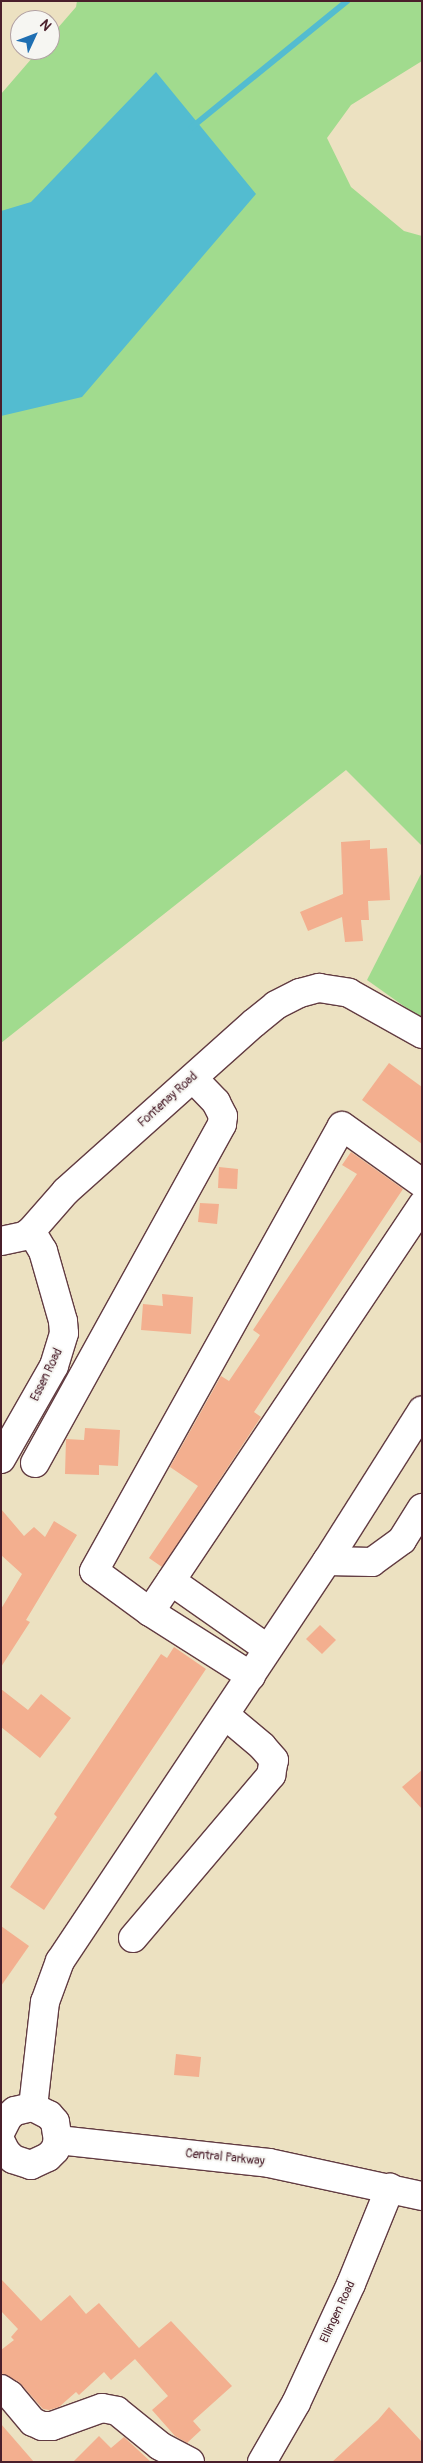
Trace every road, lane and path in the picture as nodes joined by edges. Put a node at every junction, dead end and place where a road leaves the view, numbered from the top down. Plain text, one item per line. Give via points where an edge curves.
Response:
1 (422, 1034) edge
2 (193, 1078) junction
3 (422, 1183) edge
4 (422, 1205) edge
5 (31, 1231) junction
6 (1, 1241) edge
7 (422, 1411) edge
8 (1, 1459) edge
9 (34, 1462) dead end
10 (422, 1508) edge
11 (327, 1561) junction
12 (171, 1581) junction
13 (150, 1612) junction
14 (268, 1649) junction
15 (251, 1676) junction
16 (225, 1715) junction
17 (133, 1938) dead end
18 (33, 2107) junction
19 (1, 2131) edge
20 (58, 2140) junction
21 (1, 2142) edge
22 (390, 2188) junction
23 (422, 2196) edge
24 (1, 2389) edge
25 (163, 2454) edge
26 (190, 2462) edge
27 (262, 2462) edge

1 - 2 street, Fontenay Road via 349,993 319,988 276,1005
2 - 5 street, Fontenay Road via 66,1191
2 - 9 street via 216,1102 223,1116 222,1124
3 - 13 street via 342,1126 94,1571
4 - 12 street
5 - 6 street via 24,1236
5 - 8 street, Essen Road via 45,1256 64,1333 54,1366
7 - 11 street
10 - 11 street via 402,1540 372,1562
11 - 14 street
12 - 13 street
12 - 14 street
13 - 15 street
14 - 15 street
15 - 16 street
16 - 17 street via 274,1760 271,1775
16 - 18 street via 60,1961 45,2002
18 - 19 street via 8,2116
18 - 20 street via 49,2115 58,2131
20 - 21 street via 48,2157 31,2164 12,2159
20 - 22 street, Central Parkway via 269,2163
22 - 23 street
22 - 27 street, Ellingen Road via 351,2284 300,2395
24 - 25 street via 33,2422 42,2426 52,2426 102,2408 111,2409 124,2415
25 - 26 street

